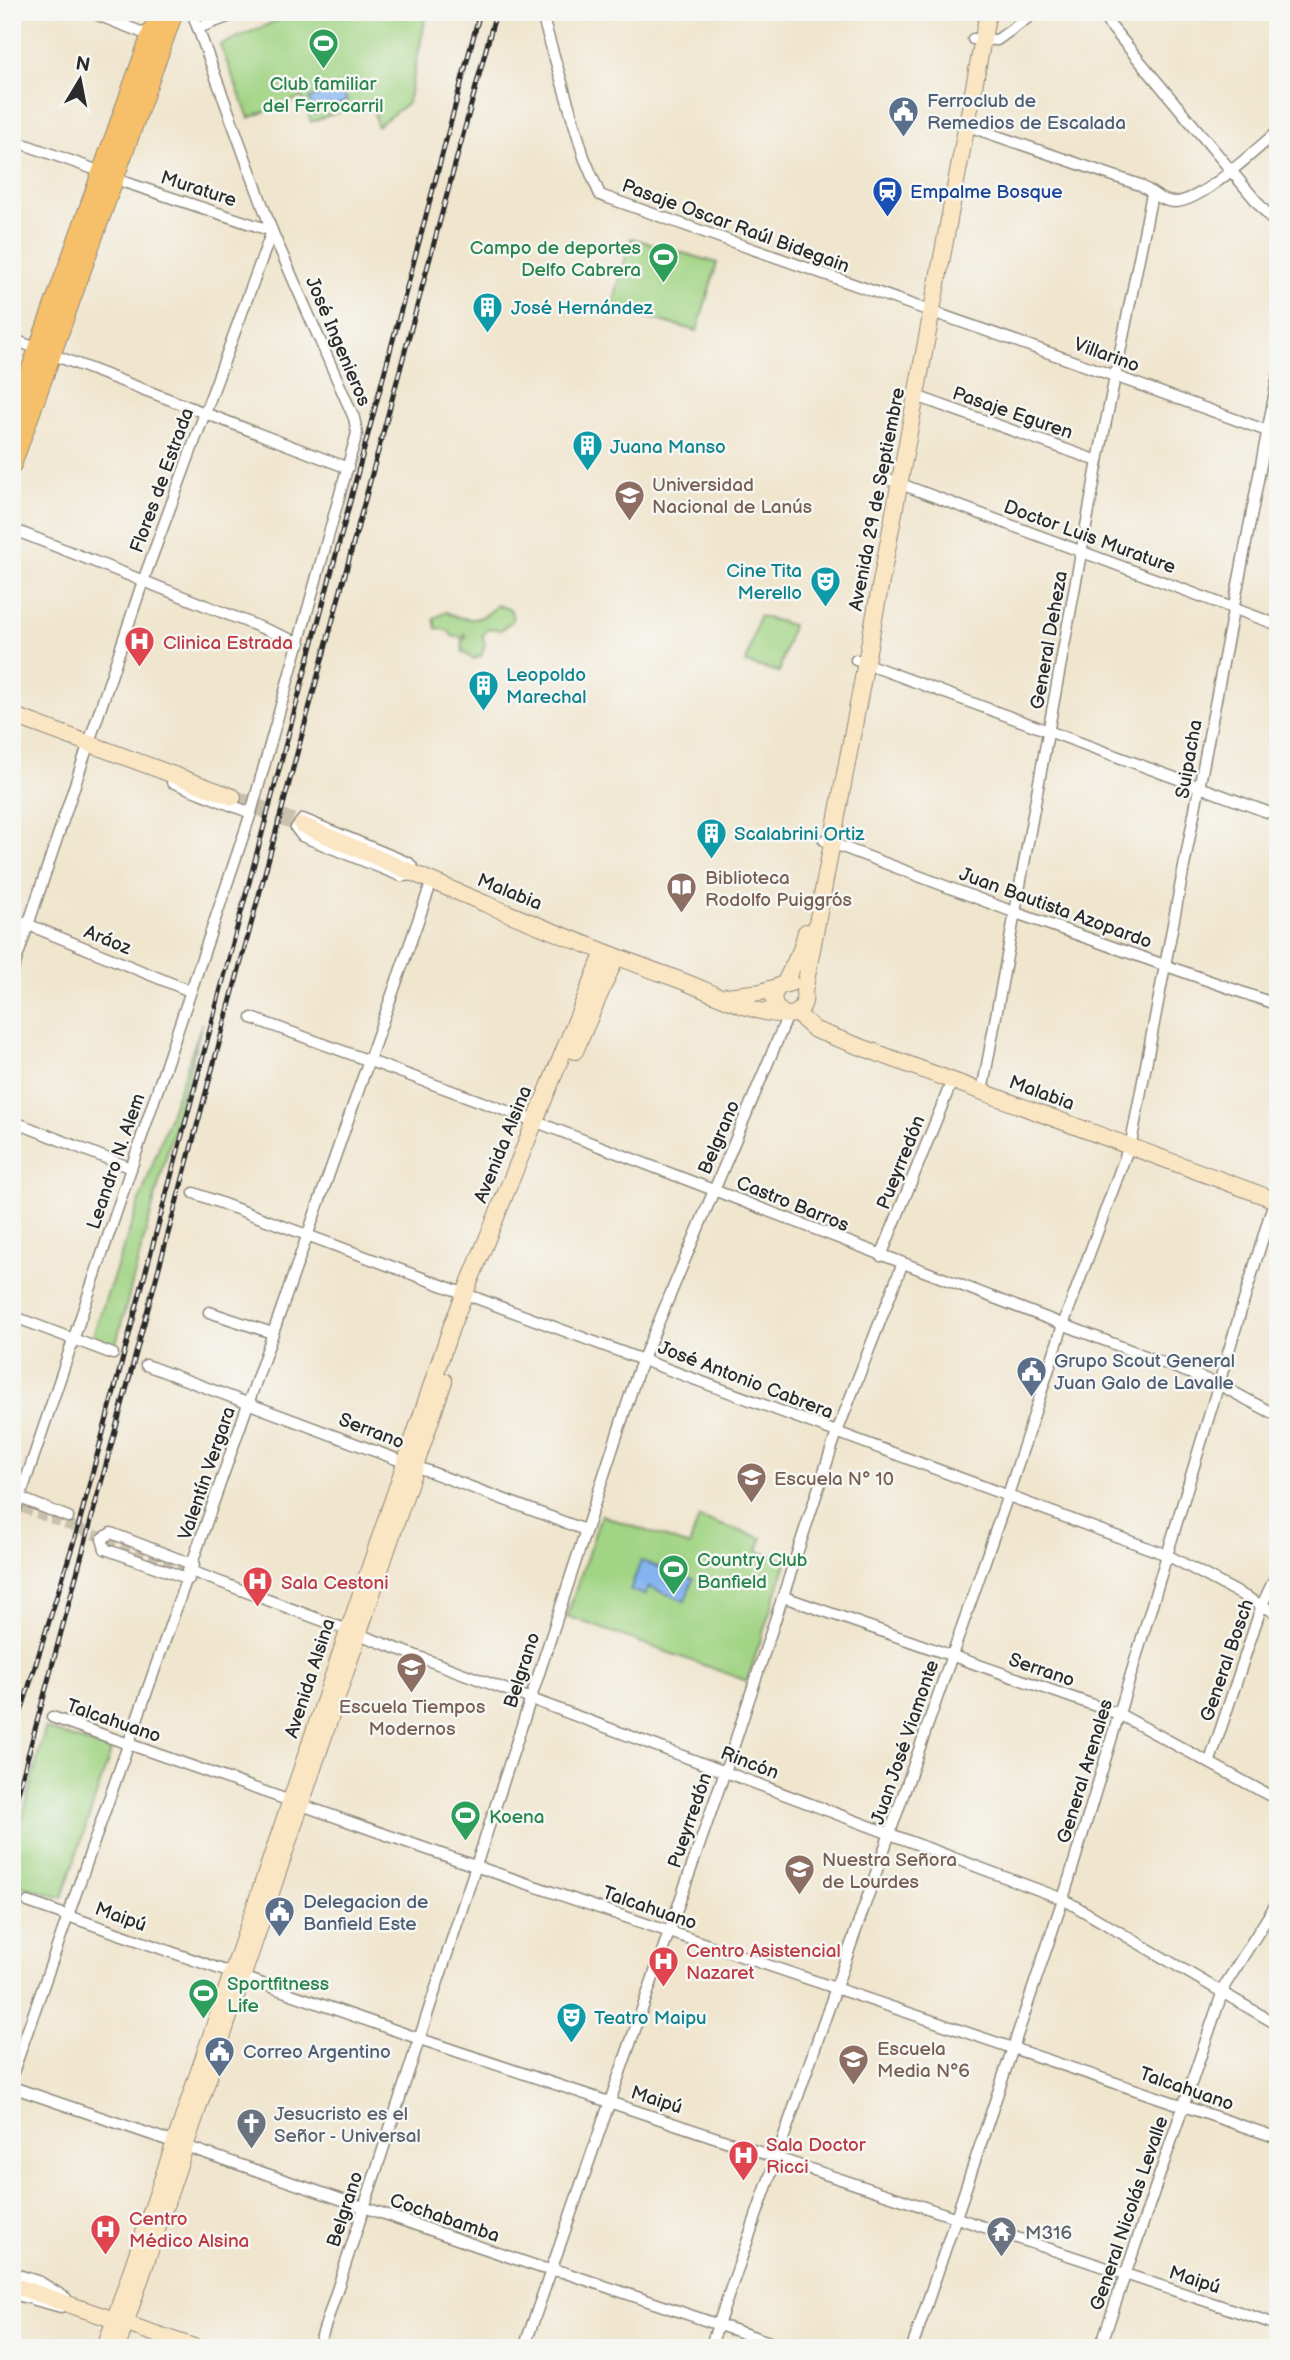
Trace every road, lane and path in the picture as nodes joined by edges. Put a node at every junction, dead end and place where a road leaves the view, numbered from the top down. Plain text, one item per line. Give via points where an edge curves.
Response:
1 (90, 12) edge
2 (159, 12) edge
3 (174, 12) edge
4 (192, 12) edge
5 (241, 12) edge
6 (541, 12) edge
7 (978, 12) edge
8 (988, 12) edge
9 (1036, 12) edge
10 (1099, 12) edge
11 (198, 28) junction
12 (151, 36) junction
13 (978, 40) junction
14 (964, 124) junction
15 (1278, 131) edge
16 (12, 140) edge
17 (1230, 170) junction
18 (109, 176) junction
19 (1152, 194) junction
20 (1278, 227) edge
21 (272, 230) junction
22 (929, 309) junction
23 (12, 339) edge
24 (45, 352) junction
25 (1115, 375) junction
26 (1278, 376) edge
27 (916, 397) junction
28 (203, 413) junction
29 (12, 421) edge
30 (1266, 431) junction
31 (1278, 435) edge
32 (1098, 461) junction
33 (12, 465) edge
34 (348, 468) junction
35 (895, 482) junction
36 (12, 529) edge
37 (1082, 553) junction
38 (143, 581) junction
39 (1232, 607) junction
40 (1278, 625) edge
41 (300, 643) junction
42 (861, 661) junction
43 (12, 715) edge
44 (1049, 731) junction
45 (96, 747) junction
46 (1201, 787) junction
47 (233, 797) tunnel mouth
48 (255, 798) junction
49 (251, 813) junction
50 (1278, 816) edge
51 (302, 825) tunnel mouth
52 (828, 841) junction
53 (425, 878) junction
54 (1016, 913) junction
55 (12, 918) edge
56 (29, 925) junction
57 (610, 955) junction
58 (1166, 965) junction
59 (12, 973) edge
60 (781, 985) junction
61 (190, 991) junction
62 (804, 992) junction
63 (723, 996) junction
64 (1278, 1005) edge
65 (789, 1014) junction
66 (252, 1018) dead end
67 (369, 1059) junction
68 (952, 1081) junction
69 (982, 1092) junction
70 (12, 1121) edge
71 (539, 1123) junction
72 (1129, 1147) junction
73 (131, 1168) junction
74 (715, 1190) junction
75 (194, 1193) dead end
76 (1277, 1196) edge
77 (306, 1235) junction
78 (881, 1256) junction
79 (902, 1265) junction
80 (468, 1294) junction
81 (209, 1312) dead end
82 (12, 1316) edge
83 (1063, 1325) junction
84 (272, 1333) junction
85 (73, 1340) junction
86 (113, 1354) dead end
87 (642, 1358) junction
88 (146, 1365) dead end
89 (1218, 1384) junction
90 (248, 1402) junction
91 (1278, 1416) edge
92 (837, 1432) junction
93 (409, 1463) junction
94 (1009, 1495) junction
95 (18, 1504) edge
96 (68, 1517) dead end
97 (12, 1521) edge
98 (585, 1530) junction
99 (1167, 1555) junction
100 (190, 1571) junction
101 (1278, 1571) edge
102 (784, 1597) junction
103 (1262, 1605) junction
104 (1278, 1614) edge
105 (352, 1632) junction
106 (952, 1657) junction
107 (531, 1698) junction
108 (1119, 1713) junction
109 (52, 1717) dead end
110 (128, 1742) junction
111 (1210, 1761) junction
112 (725, 1771) junction
113 (1278, 1800) edge
114 (295, 1803) junction
115 (891, 1833) junction
116 (475, 1867) junction
117 (1063, 1899) junction
118 (1278, 1901) edge
119 (28, 1902) dead end
120 (68, 1915) junction
121 (669, 1931) junction
122 (238, 1976) junction
123 (834, 1988) junction
124 (1222, 1992) junction
125 (1278, 2025) edge
126 (420, 2039) junction
127 (1012, 2047) junction
128 (12, 2075) edge
129 (12, 2087) edge
130 (608, 2102) junction
131 (1182, 2105) junction
132 (1278, 2138) edge
133 (180, 2146) junction
134 (776, 2155) junction
135 (363, 2207) junction
136 (956, 2217) junction
137 (551, 2270) junction
138 (12, 2273) edge
139 (1126, 2275) junction
140 (12, 2285) edge
141 (12, 2293) edge
142 (81, 2308) junction
143 (121, 2321) junction
144 (718, 2323) junction
145 (1278, 2325) edge
146 (105, 2348) edge
147 (117, 2348) edge
148 (197, 2348) edge
149 (318, 2348) edge
150 (524, 2348) edge
151 (710, 2348) edge
152 (787, 2348) edge
153 (912, 2348) edge
154 (1100, 2348) edge

1 - 12 street
2 - 12 main road
3 - 18 main road
4 - 11 street, José Ingenieros
5 - 11 street
6 - 22 street, Pasaje Oscar Raúl Bidegain via 600,195 860,289
7 - 13 main road, Avenida 29 de Septiembre
8 - 13 main road, Avenida 29 de Septiembre
9 - 13 street via 997,40
10 - 17 street
11 - 21 street, José Ingenieros
12 - 18 main road
13 - 14 main road, Avenida 29 de Septiembre
14 - 19 street via 1140,185
14 - 22 main road, Avenida 29 de Septiembre
15 - 17 street
16 - 18 street, Murature
17 - 19 street via 1192,198 1173,202
17 - 20 street
18 - 21 street, Murature
18 - 24 main road
19 - 25 street, General Deheza
21 - 28 street, Flores de Estrada
21 - 34 street, José Ingenieros via 357,426
22 - 25 street, Villarino
22 - 27 main road, Avenida 29 de Septiembre
22 - 35 main road, Avenida 29 de Septiembre
23 - 24 street
24 - 28 street
24 - 29 main road
24 - 33 main road
25 - 30 street, Villarino
25 - 32 street, General Deheza
26 - 30 street, Suipacha
27 - 32 street, Pasaje Eguren
27 - 35 main road, Avenida 29 de Septiembre
28 - 34 street
28 - 38 street, Flores de Estrada
30 - 31 street, Villarino
30 - 39 street, Suipacha
32 - 37 street, General Deheza
34 - 41 street, José Ingenieros
35 - 37 street, Doctor Luis Murature
35 - 42 main road, Avenida 29 de Septiembre
36 - 38 street
37 - 39 street, Doctor Luis Murature
37 - 44 street, General Deheza
38 - 41 street
38 - 45 street, Flores de Estrada
39 - 40 street, Doctor Luis Murature
39 - 46 street, Suipacha
41 - 48 street, José Ingenieros
42 - 44 street
42 - 52 main road, Avenida 29 de Septiembre
43 - 45 main road
44 - 46 street
44 - 54 street, General Deheza
45 - 47 main road
45 - 48 street via 133,752
45 - 49 street via 127,765
45 - 56 street, Flores de Estrada
46 - 50 street
46 - 58 street, Suipacha
48 - 49 street, José Ingenieros
49 - 61 street, Leandro N. Alem
51 - 53 main road, Malabia
52 - 54 street, Juan Bautista Azopardo
52 - 60 main road, Avenida 29 de Septiembre via 804,940
52 - 62 main road, Avenida 29 de Septiembre
53 - 53 street, Malabia via 408,863 309,819 297,824 302,836 401,876
53 - 57 main road, Malabia
53 - 67 street, Valentín Vergara
54 - 58 street, Juan Bautista Azopardo
54 - 69 street, General Deheza
55 - 56 street, Aráoz
56 - 59 street, Flores de Estrada
56 - 61 street, Aráoz
57 - 63 main road, Malabia
57 - 71 main road, Avenida Alsina
58 - 64 street, Juan Bautista Azopardo
58 - 72 street, Suipacha
60 - 62 main road via 795,984
60 - 63 main road
60 - 65 main road via 773,1002
61 - 73 street, Leandro N. Alem
62 - 65 main road via 803,1007
63 - 65 main road, Malabia via 763,1012
65 - 68 main road, Malabia via 816,1030
65 - 74 street, Belgrano
66 - 67 street, Castro Barros
67 - 71 street, Castro Barros
67 - 77 street, Valentín Vergara
68 - 69 main road, Malabia
68 - 78 street, Pueyrredón
69 - 72 main road, Malabia
70 - 73 street
71 - 74 street, Castro Barros
71 - 80 main road, Avenida Alsina
72 - 76 main road, Malabia
72 - 83 street, Juan José Viamonte
73 - 85 street, Leandro N. Alem
74 - 78 street, Castro Barros
74 - 87 street, Belgrano
75 - 77 street, José Antonio Cabrera
76 - 89 street, General Arenales
77 - 80 street, José Antonio Cabrera
77 - 84 street, Valentín Vergara
78 - 79 street, Castro Barros
79 - 83 street, Castro Barros
79 - 92 street, Pueyrredón
80 - 87 street, José Antonio Cabrera
80 - 93 main road, Avenida Alsina
81 - 84 street
82 - 85 street
83 - 89 street, Castro Barros
83 - 94 street, Juan José Viamonte
84 - 90 street, Valentín Vergara
85 - 86 street
85 - 95 street, Leandro N. Alem
87 - 92 street, José Antonio Cabrera
87 - 98 street, Belgrano
88 - 90 street, Serrano
89 - 91 street, Castro Barros
89 - 99 street, General Arenales
90 - 93 street, Serrano
90 - 100 street, Valentín Vergara
92 - 94 street, José Antonio Cabrera
92 - 102 street, Pueyrredón
93 - 98 street, Serrano
93 - 105 main road, Avenida Alsina
94 - 99 street, José Antonio Cabrera
94 - 106 street, Juan José Viamonte
95 - 96 street
95 - 97 street, Leandro N. Alem
98 - 107 street, Belgrano
99 - 103 street, José Antonio Cabrera
99 - 108 street, General Arenales
100 - 100 street via 111,1533 102,1539 106,1549
100 - 105 street, Rincón
100 - 110 street, Valentín Vergara
101 - 103 street, General Bosch
102 - 106 street, Serrano
102 - 112 street, Pueyrredón
103 - 104 street, José Antonio Cabrera
103 - 111 street, General Bosch
105 - 107 street, Rincón
105 - 114 main road, Avenida Alsina
106 - 108 street, Serrano
106 - 115 street, Juan José Viamonte
107 - 112 street, Rincón
107 - 116 street, Belgrano
108 - 111 street, Serrano
108 - 117 street, General Arenales
109 - 110 street, Talcahuano
110 - 114 street, Talcahuano
110 - 120 street, Valentín Vergara
111 - 113 street, Serrano
112 - 115 street, Rincón
112 - 121 street, Pueyrredón
114 - 116 street, Talcahuano
114 - 122 main road, Avenida Alsina
115 - 117 street, Rincón
115 - 123 street, Juan José Viamonte
116 - 121 street, Talcahuano
116 - 126 street, Belgrano
117 - 124 street, Rincón
117 - 127 street, General Arenales
118 - 124 street, General Nicolás Levalle
119 - 120 street, Maipú
120 - 122 street, Maipú
120 - 128 street, Valentín Vergara
121 - 123 street, Talcahuano
121 - 130 street, Pueyrredón
122 - 126 street, Maipú
122 - 133 main road, Avenida Alsina
123 - 127 street, Talcahuano
123 - 134 street, Juan José Viamonte
124 - 125 street, Rincón
124 - 131 street, General Nicolás Levalle
126 - 130 street, Maipú
126 - 135 street, Belgrano
127 - 131 street, Talcahuano
127 - 136 street, General Arenales
129 - 133 street, Cochabamba
130 - 134 street, Maipú
130 - 137 street, Pueyrredón
131 - 132 street, Talcahuano
131 - 139 street, General Nicolás Levalle
133 - 135 street, Cochabamba
133 - 143 main road, Avenida Alsina
134 - 136 street, Maipú
134 - 144 street, Juan José Viamonte
135 - 137 street, Cochabamba
135 - 149 street, Belgrano
136 - 139 street, Maipú
136 - 153 street, General Arenales
137 - 144 street, Cochabamba
137 - 150 street, Pueyrredón
138 - 142 street via 40,2282
139 - 145 street, Maipú
139 - 154 street, General Nicolás Levalle
140 - 142 main road
141 - 142 street via 47,2305
142 - 143 main road
143 - 146 main road, Avenida Alsina
143 - 147 main road, Avenida Alsina
143 - 148 main road
144 - 151 street, Juan José Viamonte
144 - 152 street, Cochabamba

